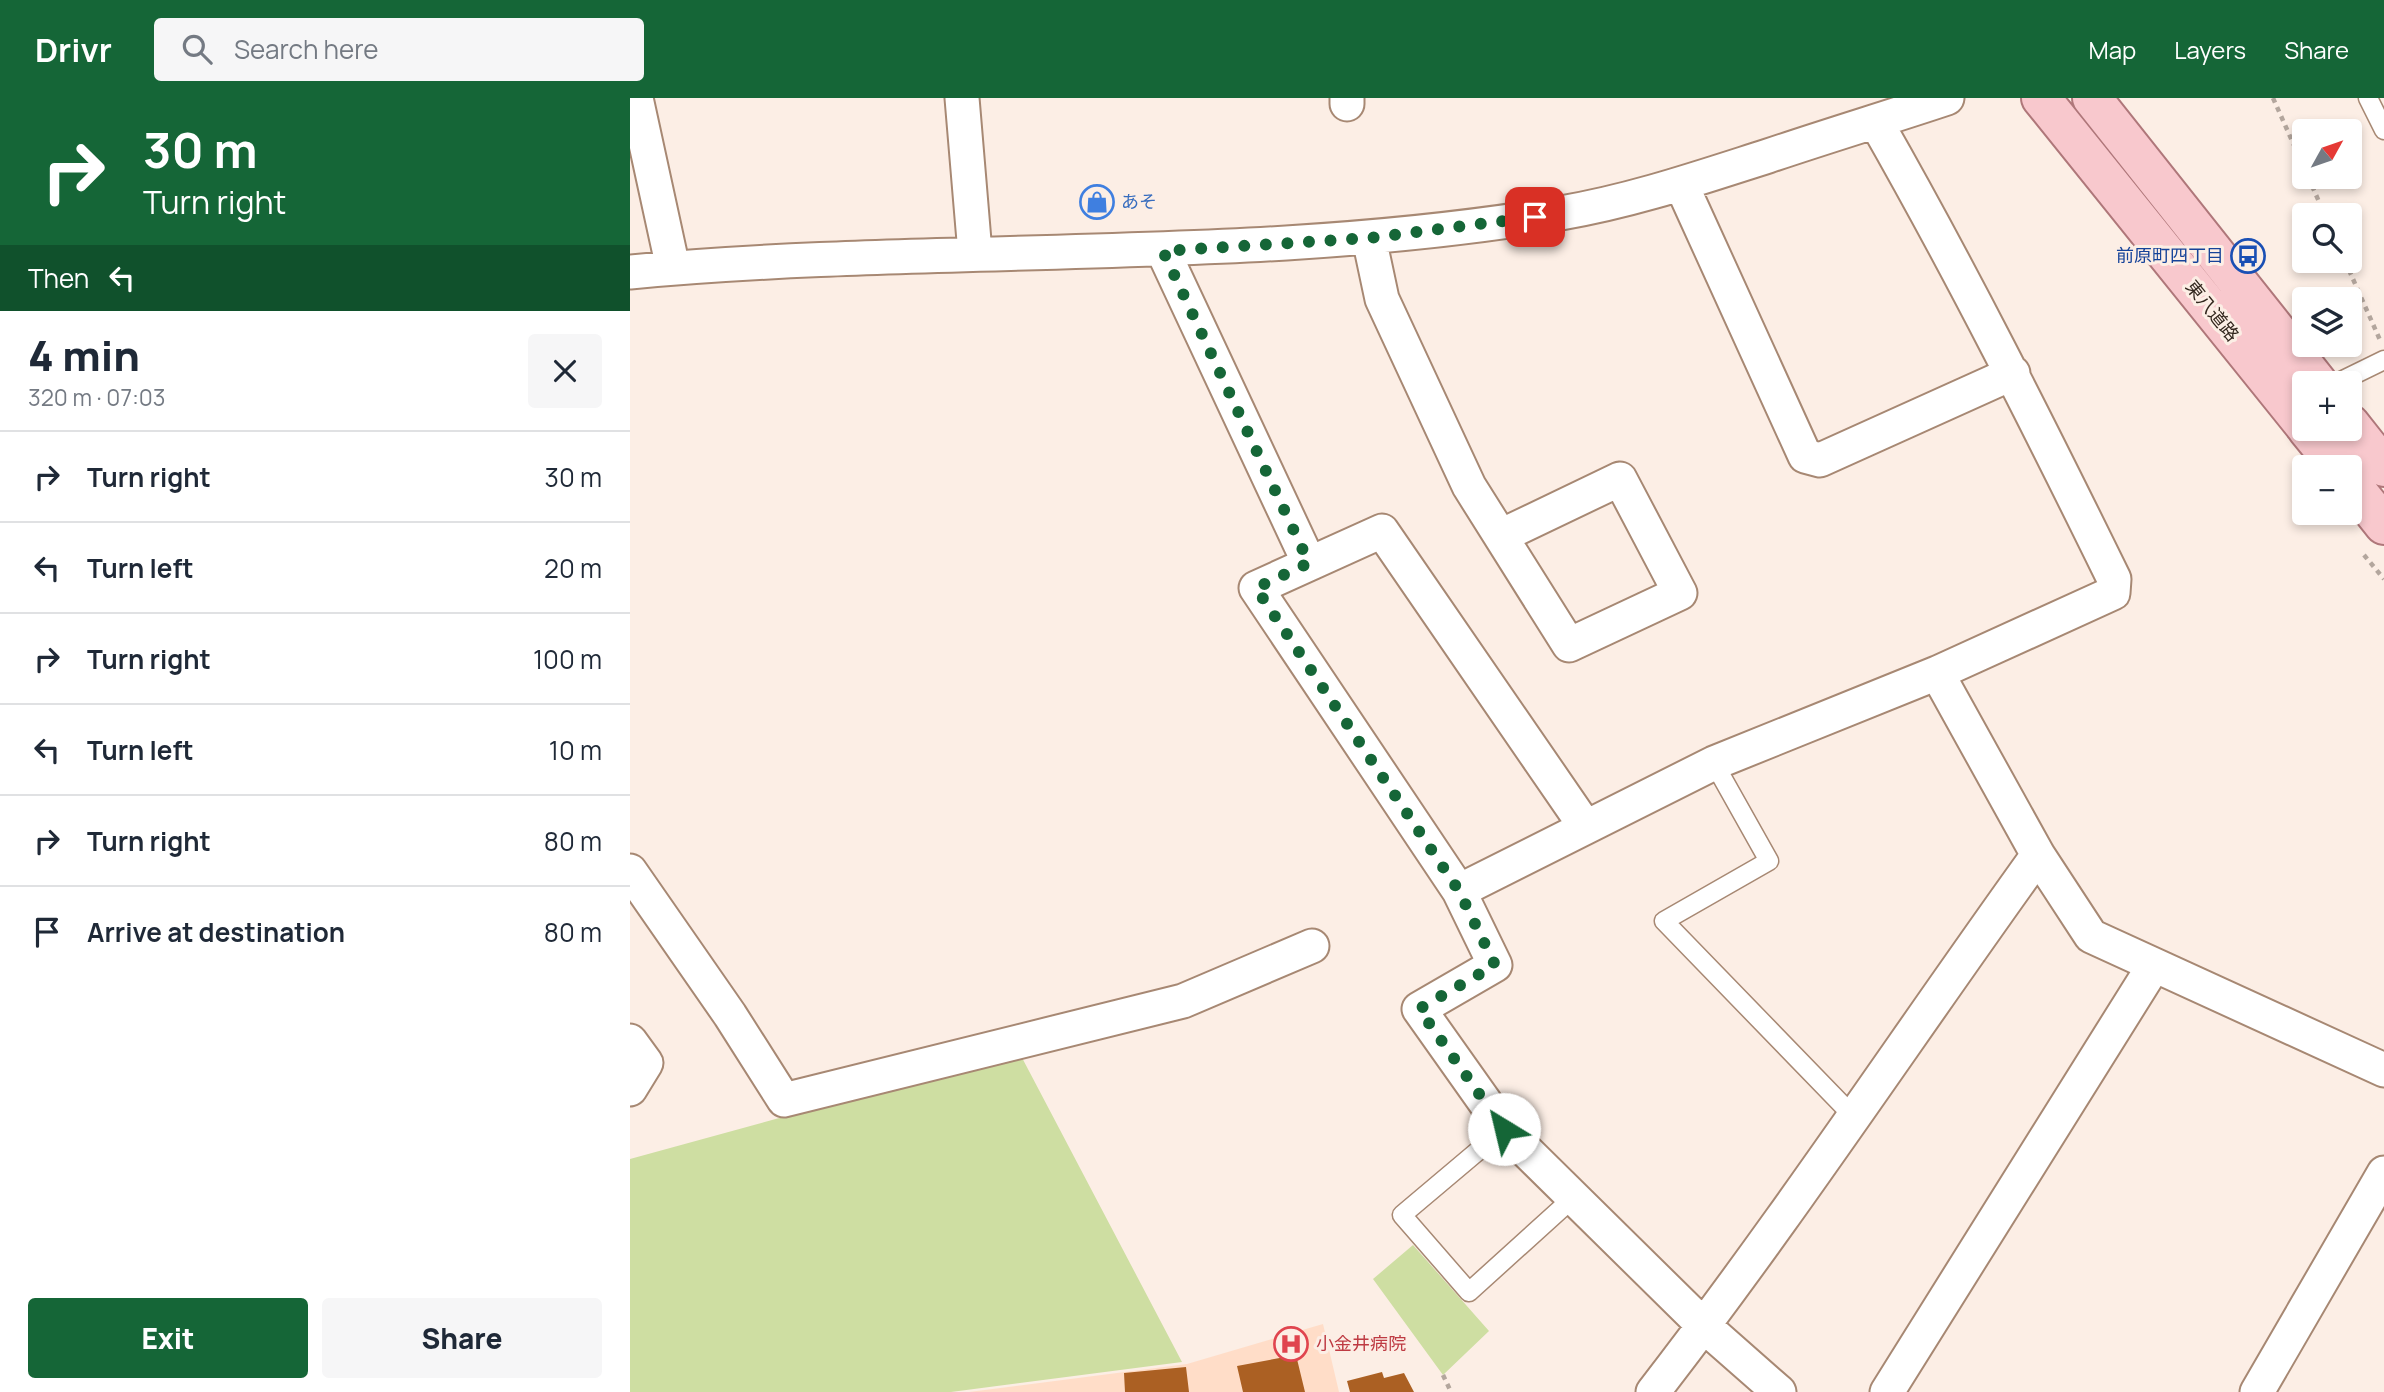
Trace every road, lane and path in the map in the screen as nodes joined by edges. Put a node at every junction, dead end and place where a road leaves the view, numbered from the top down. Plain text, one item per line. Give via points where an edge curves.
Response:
1 (636, 98) edge
2 (962, 98) edge
3 (1947, 98) edge
4 (2041, 98) edge
5 (2092, 98) edge
6 (2273, 98) edge
7 (2368, 98) edge
8 (1876, 122) junction
9 (2384, 130) edge
10 (2292, 141) edge
11 (1682, 186) junction
12 (1369, 238) junction
13 (1163, 251) junction
14 (975, 253) junction
15 (673, 268) junction
16 (630, 272) edge
17 (2350, 273) edge
18 (2384, 348) edge
19 (2384, 360) edge
20 (2308, 371) edge
21 (2362, 371) edge
22 (2013, 373) junction
23 (2292, 410) edge
24 (2362, 439) edge
25 (2317, 441) edge
26 (2328, 455) edge
27 (2384, 467) edge
28 (2362, 497) edge
29 (2384, 525) edge
30 (1501, 536) junction
31 (1309, 563) junction
32 (1937, 673) junction
33 (1714, 763) junction
34 (1585, 826) junction
35 (2038, 855) junction
36 (630, 871) edge
37 (1459, 891) junction
38 (1312, 946) dead end
39 (2153, 967) junction
40 (630, 1041) edge
41 (2384, 1070) edge
42 (630, 1089) edge
43 (1855, 1118) junction
44 (1504, 1129) junction
45 (2384, 1173) edge
46 (1574, 1197) junction
47 (1704, 1326) junction
48 (1443, 1375) dead end
49 (1451, 1392) edge
50 (1653, 1392) edge
51 (1779, 1392) edge
52 (1887, 1392) edge
53 (2257, 1392) edge

1 - 15 street
2 - 14 street
3 - 8 street
4 - 23 main road, 東八道路
5 - 20 main road
6 - 10 path
7 - 9 lane
8 - 11 street
8 - 22 street
11 - 12 street via 1562,213
11 - 22 street via 1805,456 1820,460
12 - 13 street
12 - 30 street via 1382,299 1469,486
13 - 14 street
13 - 31 street
14 - 15 street
15 - 16 street
17 - 18 path
19 - 21 lane
22 - 32 street via 2114,579 2113,593
24 - 27 main road
25 - 26 main road, 東八道路
28 - 29 main road
30 - 30 street via 1569,645 1680,593 1620,479
31 - 34 street via 1382,531
31 - 37 street via 1256,588
32 - 33 street
32 - 35 street
33 - 34 street
33 - 43 lane via 1769,861 1664,921
34 - 37 street
35 - 39 street via 2091,936
35 - 43 street
36 - 38 street via 783,1100 1183,1001
37 - 44 street via 1495,965 1419,1009
39 - 41 street
39 - 52 street
40 - 42 street via 646,1063
43 - 47 street
44 - 46 street
44 - 46 lane via 1402,1215 1469,1292
45 - 53 street
46 - 47 street
47 - 50 street
47 - 51 street
48 - 49 path

